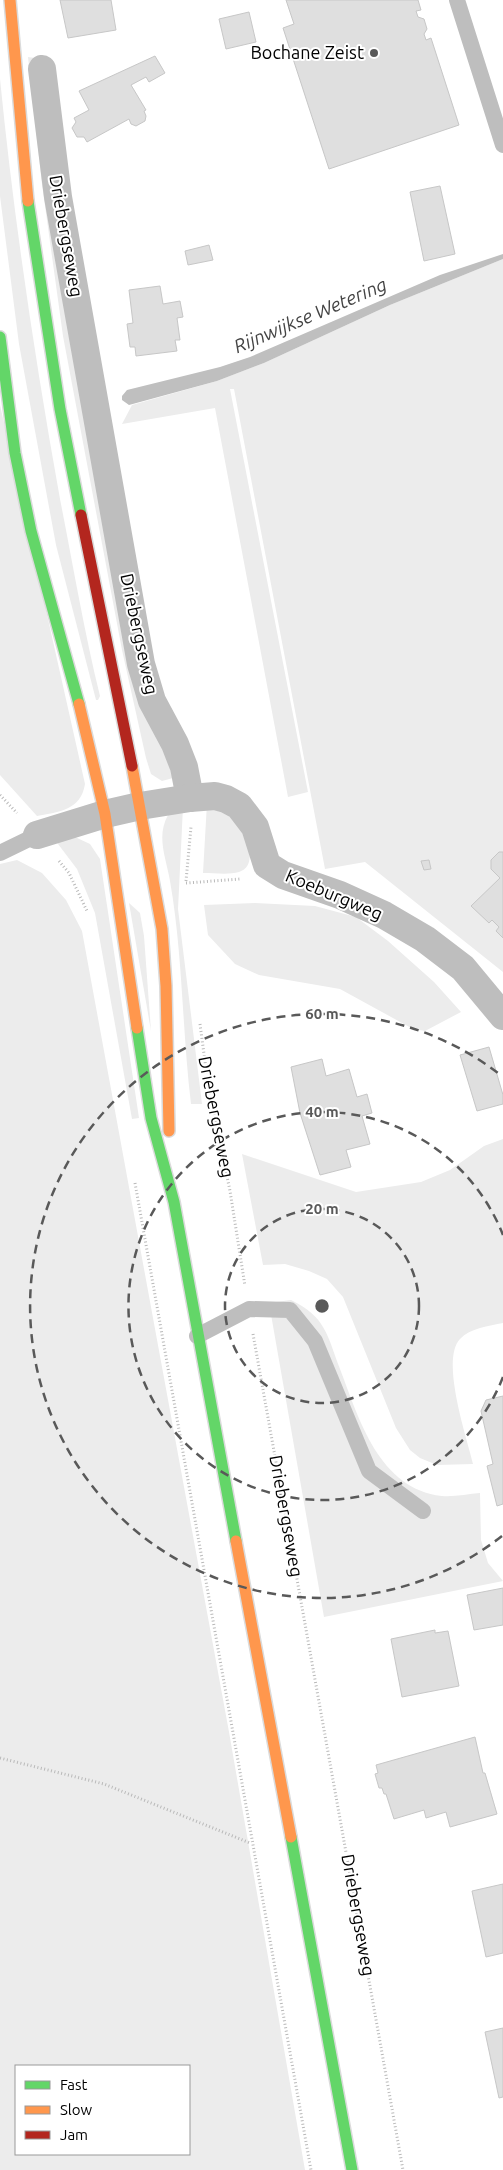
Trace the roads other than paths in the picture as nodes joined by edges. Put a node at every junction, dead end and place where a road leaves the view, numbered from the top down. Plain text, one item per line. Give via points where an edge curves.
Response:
1 (10, 0) edge
2 (457, 0) edge
3 (42, 69) dead end
4 (503, 146) edge
5 (0, 337) edge
6 (190, 798) junction
7 (140, 806) junction
8 (105, 814) junction
9 (37, 835) joint
10 (0, 853) edge
11 (503, 1016) edge
12 (174, 1202) junction
13 (197, 1336) junction
14 (423, 1511) dead end
15 (352, 2170) edge

1 - 7 main road, Driebergseweg via 29,212 60,409
2 - 4 lane
3 - 6 street, Driebergseweg via 58,198 142,664 150,695 184,767
5 - 8 main road, Driebergseweg via 15,453 30,531 74,681
6 - 7 street, Koeburgweg
6 - 11 street, Koeburgweg via 215,796 239,806 255,826 267,865 283,875 384,915 425,939 463,968
7 - 8 street, Koeburgweg
7 - 12 main road, Driebergseweg via 162,929 167,1114
8 - 9 street, Koeburgweg
8 - 12 main road, Driebergseweg via 151,1118
9 - 10 lane
12 - 13 main road, Driebergseweg
13 - 14 lane via 249,1309 290,1310 316,1341 369,1471
13 - 15 main road, Driebergseweg

